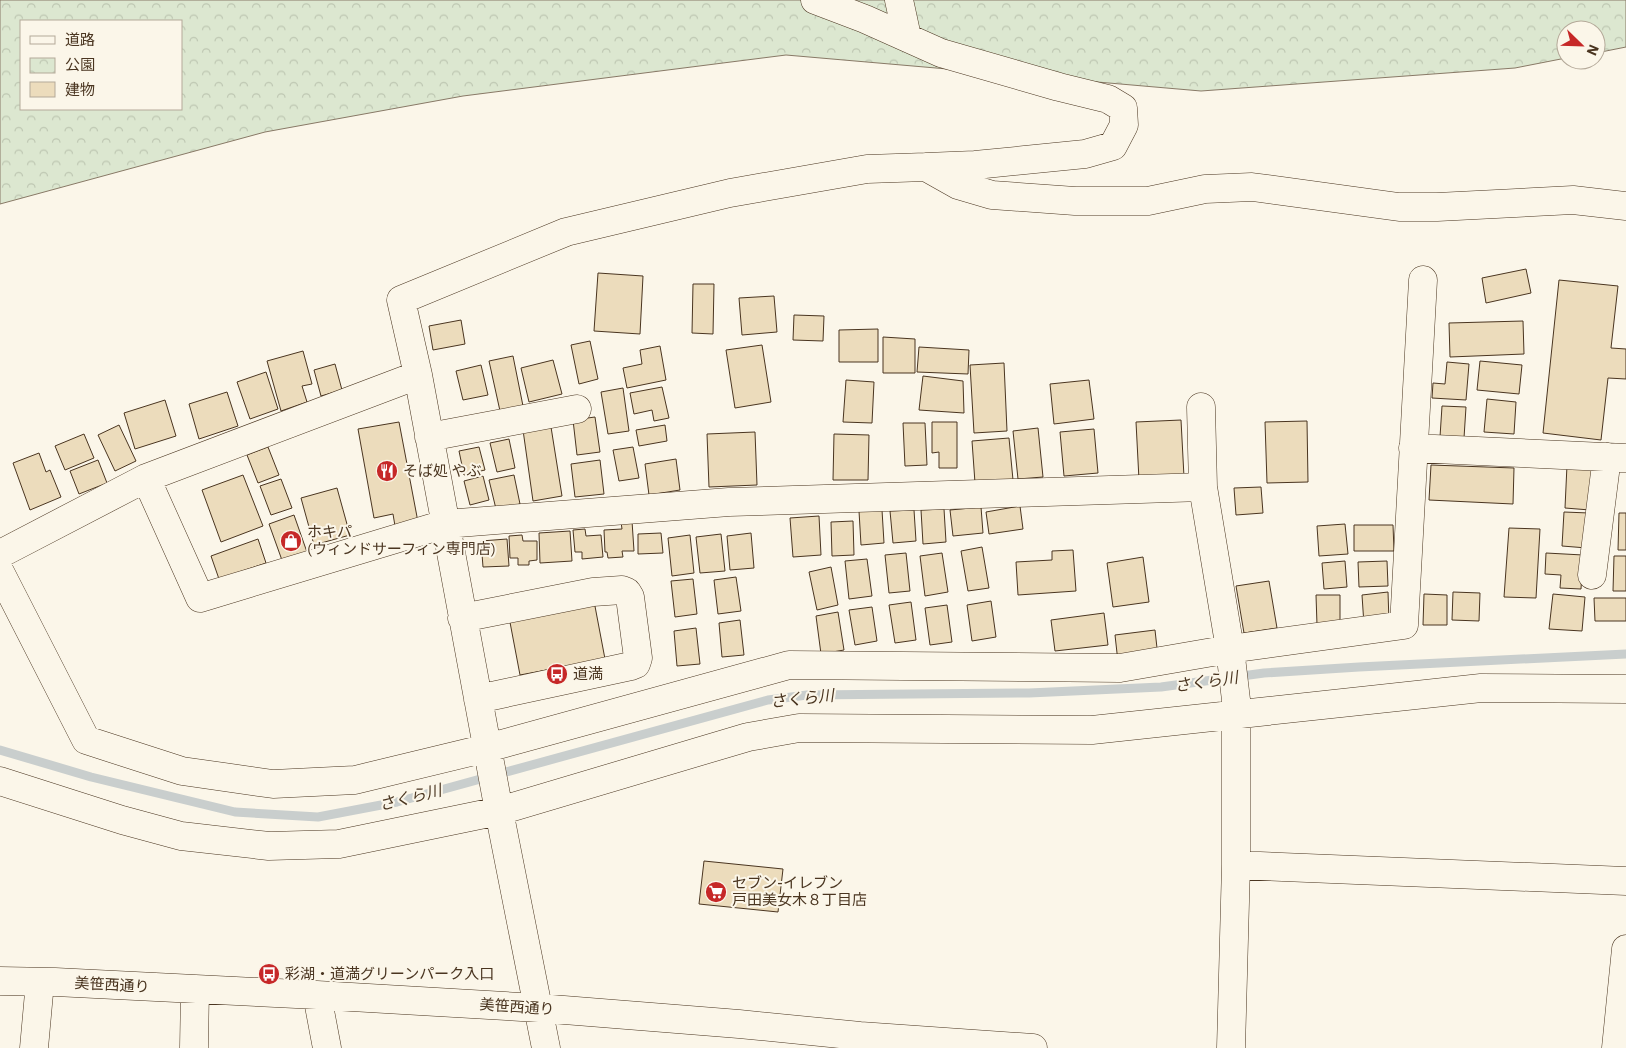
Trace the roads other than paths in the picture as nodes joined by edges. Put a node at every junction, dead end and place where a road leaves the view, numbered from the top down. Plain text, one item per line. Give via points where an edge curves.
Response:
1 (815, 0) edge
2 (900, 0) edge
3 (907, 37) junction
4 (926, 168) junction
5 (1626, 206) edge
6 (1423, 280) dead end
7 (418, 375) junction
8 (1201, 407) dead end
9 (577, 409) dead end
10 (429, 437) junction
11 (1413, 448) junction
12 (1616, 458) edge
13 (146, 478) junction
14 (1203, 486) junction
15 (444, 524) junction
16 (0, 554) edge
17 (0, 572) edge
18 (1592, 575) dead end
19 (462, 618) junction
20 (1230, 654) junction
21 (1626, 689) edge
22 (478, 699) junction
23 (1237, 707) junction
24 (487, 751) junction
25 (0, 781) edge
26 (497, 801) junction
27 (1236, 865) junction
28 (1626, 881) edge
29 (1626, 949) edge
30 (0, 981) edge
31 (40, 982) junction
32 (195, 989) junction
33 (317, 995) junction
34 (538, 1008) junction
35 (860, 1042) edge
36 (34, 1048) edge
37 (194, 1048) edge
38 (327, 1048) edge
39 (546, 1048) edge
40 (1033, 1048) edge
41 (1231, 1048) edge
42 (1616, 1048) edge

1 - 3 street
2 - 3 street
3 - 4 street via 941,53 1108,99 1123,108 1124,124 1113,146 1085,154
4 - 5 street via 958,185 992,195 1075,202 1148,201 1205,189 1252,187 1399,207 1573,200
4 - 7 street via 867,169 739,191 566,232 401,300
6 - 11 street
7 - 10 street
7 - 13 street
8 - 14 street
9 - 10 street
10 - 15 street
11 - 12 street
11 - 20 street via 1404,626
12 - 18 street
13 - 15 street via 200,598
13 - 16 street
14 - 15 street via 729,502
14 - 20 street
15 - 19 street
17 - 24 street via 86,740 182,771 273,784 355,780
19 - 22 street
19 - 22 street via 593,592 622,590 630,597 638,658 636,664
20 - 23 street
20 - 24 street via 1120,668 789,665
21 - 23 street via 1481,688
22 - 24 street
23 - 26 street via 1092,730 800,728 748,737
23 - 27 street
24 - 26 street
25 - 26 street via 182,836 269,846 339,844
26 - 34 street
27 - 28 street
27 - 41 street
29 - 42 street
30 - 31 street, 美笹西通り
31 - 32 street, 美笹西通り
31 - 36 street
32 - 33 street, 美笹西通り
32 - 37 street
33 - 34 street, 美笹西通り
33 - 38 street
34 - 35 street, 美笹西通り via 739,1024
34 - 39 street
35 - 40 street, 美笹西通り

